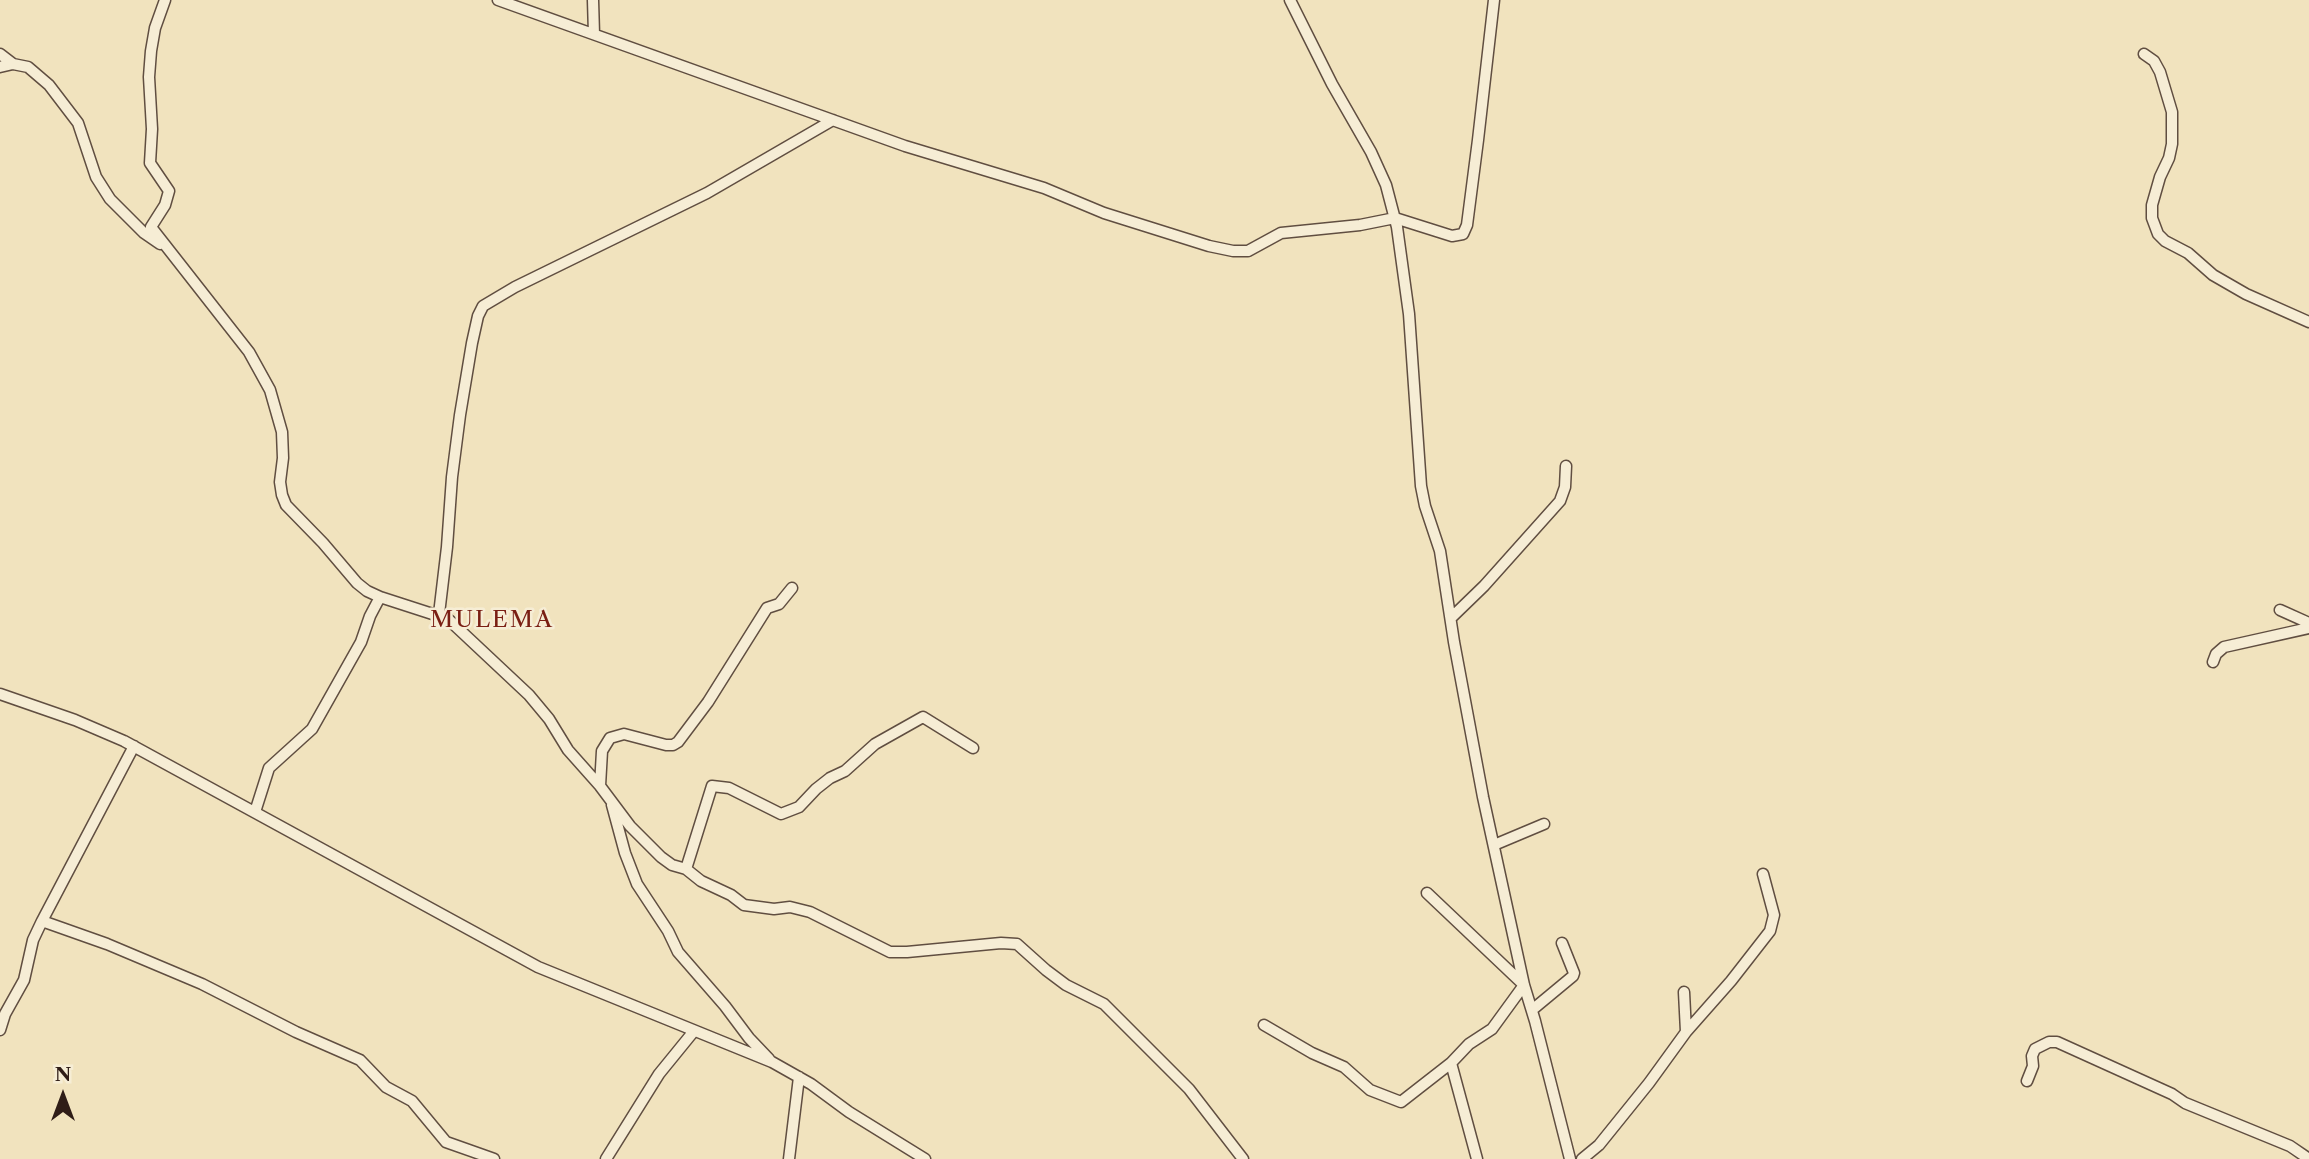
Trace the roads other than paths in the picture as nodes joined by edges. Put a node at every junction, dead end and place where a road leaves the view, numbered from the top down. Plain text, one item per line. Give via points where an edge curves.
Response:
1 (165, 0) edge
2 (498, 0) edge
3 (593, 0) edge
4 (1290, 0) edge
5 (1494, 0) edge
6 (594, 34) junction
7 (0, 54) edge
8 (2144, 54) dead end
9 (13, 64) junction
10 (0, 67) edge
11 (833, 120) junction
12 (1395, 218) junction
13 (169, 251) junction
14 (2309, 322) edge
15 (1566, 466) dead end
16 (792, 588) dead end
17 (380, 597) junction
18 (2280, 610) dead end
19 (439, 614) junction
20 (1451, 617) junction
21 (2309, 626) edge
22 (2213, 662) dead end
23 (0, 694) edge
24 (134, 746) junction
25 (973, 748) dead end
26 (600, 786) junction
27 (611, 800) junction
28 (255, 812) junction
29 (1544, 824) dead end
30 (1494, 845) junction
31 (686, 869) junction
32 (1763, 874) dead end
33 (1427, 893) dead end
34 (42, 921) junction
35 (1562, 943) dead end
36 (1524, 985) junction
37 (1684, 992) dead end
38 (1532, 1010) junction
39 (1264, 1025) dead end
40 (0, 1030) edge
41 (694, 1031) junction
42 (1686, 1032) junction
43 (772, 1062) junction
44 (1451, 1063) junction
45 (799, 1077) junction
46 (2027, 1081) dead end
47 (2309, 1158) edge
48 (494, 1159) edge
49 (606, 1159) edge
50 (789, 1159) edge
51 (925, 1159) edge
52 (1243, 1159) edge
53 (1477, 1159) edge
54 (1570, 1159) edge
55 (1582, 1159) edge

1 - 13 street via 151,51 150,163 169,191 151,227
2 - 6 street
3 - 6 street
4 - 12 street via 1371,152
5 - 12 street via 1464,234 1452,236
6 - 11 street
7 - 9 street
8 - 14 street via 2161,72 2172,112 2170,151 2152,205 2158,234 2213,275
9 - 10 street
9 - 13 street via 27,67 49,85 78,123 96,177 110,199
11 - 12 street via 1044,188 1104,213 1233,251 1248,251 1281,233
11 - 19 street via 707,193 484,306 472,343 460,415
12 - 20 street via 1409,314 1421,486 1440,551
13 - 17 street via 248,352 270,390 282,432 280,482 286,505 358,583
15 - 20 street via 1560,500
16 - 26 street via 779,604 767,608 678,742 666,745 624,734 610,738 602,751
17 - 19 street
17 - 28 street via 361,642 312,729 270,768
18 - 21 street
19 - 26 street via 524,690
20 - 30 street
21 - 22 street via 2224,647
23 - 24 street
24 - 28 street
24 - 34 street
25 - 31 street via 923,717 874,744 799,807 780,814 729,788 712,786
26 - 27 street
27 - 31 street via 661,857
27 - 43 street via 637,884 678,952
28 - 41 street via 538,967
29 - 30 street
30 - 36 street
31 - 52 street via 744,905 810,912 890,952 1017,944 1066,985 1104,1004 1189,1089
32 - 42 street via 1774,915 1770,931
33 - 36 street
34 - 40 street via 24,979
34 - 48 street via 202,984 360,1060 386,1087 412,1101 446,1142
35 - 38 street via 1573,976
36 - 38 street
36 - 44 street via 1492,1029
37 - 42 street
38 - 54 street
39 - 44 street via 1344,1067 1370,1090 1401,1102
41 - 43 street
41 - 49 street via 659,1074
42 - 55 street via 1599,1145
43 - 45 street
44 - 53 street
45 - 50 street
45 - 51 street
46 - 47 street via 2035,1049 2057,1042

